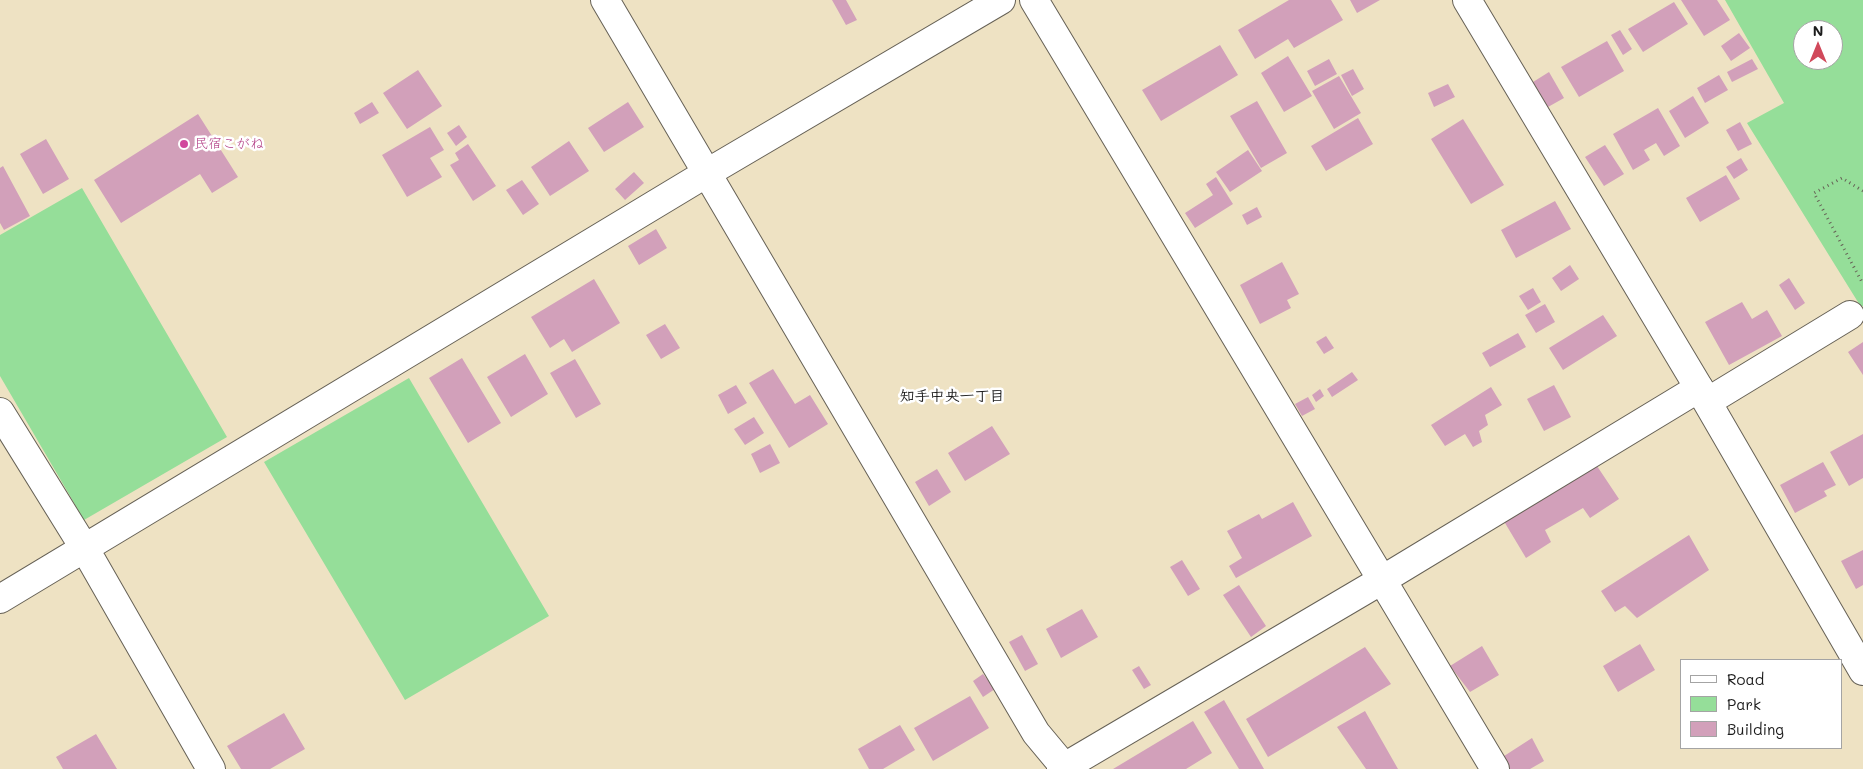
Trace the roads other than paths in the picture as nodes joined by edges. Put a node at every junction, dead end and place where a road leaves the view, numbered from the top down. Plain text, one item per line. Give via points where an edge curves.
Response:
1 (605, 0) edge
2 (1001, 0) edge
3 (1034, 0) edge
4 (1467, 0) edge
5 (707, 173) junction
6 (1850, 315) dead end
7 (1703, 395) junction
8 (0, 412) edge
9 (85, 549) junction
10 (1382, 580) junction
11 (0, 599) edge
12 (1863, 671) edge
13 (1064, 768) edge
14 (211, 769) edge
15 (1495, 769) edge

1 - 5 street
2 - 5 street
3 - 10 street
4 - 7 street
5 - 9 street
5 - 13 street via 1036,734
6 - 7 street
7 - 10 street
7 - 12 street
8 - 9 street
9 - 11 street
9 - 14 street
10 - 13 street
10 - 15 street

